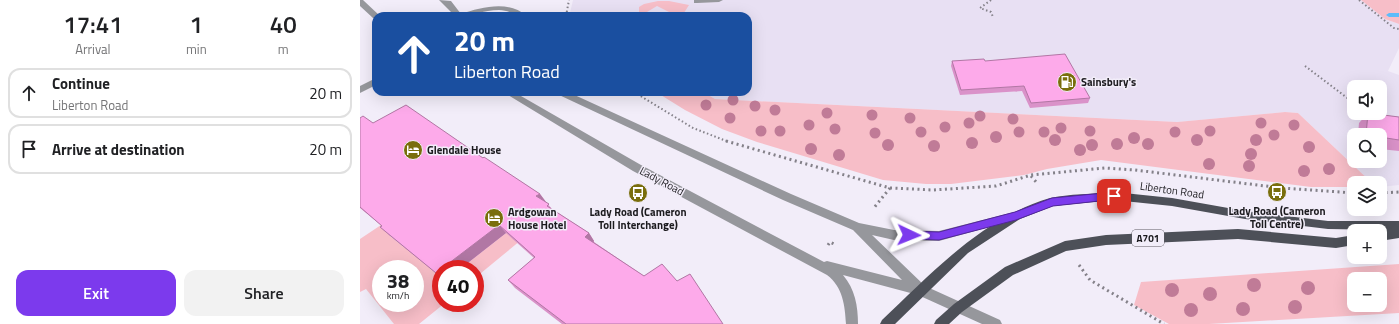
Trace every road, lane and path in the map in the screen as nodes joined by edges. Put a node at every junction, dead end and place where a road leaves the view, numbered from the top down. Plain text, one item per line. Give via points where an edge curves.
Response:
1 (443, 0) edge
2 (569, 0) edge
3 (719, 0) edge
4 (991, 0) edge
5 (1359, 0) edge
6 (697, 1) dead end
7 (360, 2) edge
8 (372, 12) edge
9 (456, 12) edge
10 (473, 12) edge
11 (516, 12) edge
12 (567, 12) edge
13 (993, 17) dead end
14 (1399, 29) edge
15 (1305, 66) dead end
16 (372, 83) edge
17 (360, 90) edge
18 (514, 96) edge
19 (569, 96) edge
20 (1347, 98) edge
21 (1399, 192) edge
22 (1387, 193) edge
23 (1016, 216) junction
24 (1399, 226) edge
25 (857, 228) junction
26 (1399, 233) edge
27 (1387, 235) edge
28 (1347, 241) edge
29 (1065, 246) junction
30 (819, 265) junction
31 (921, 290) junction
32 (958, 308) junction
33 (852, 324) edge
34 (886, 324) edge
35 (940, 324) edge
36 (996, 324) edge
37 (1164, 324) edge

1 - 9 street
2 - 12 path
3 - 6 street
4 - 13 path via 980,8 991,12
5 - 14 path via 1394,28
7 - 8 street
10 - 11 street via 497,8
15 - 20 path
16 - 17 street
18 - 30 street, Lady Road via 637,168
19 - 25 street
21 - 22 path
23 - 24 main road, Liberton Road via 1052,202 1114,196 1328,225
23 - 25 street via 939,236 894,235
23 - 31 main road, Liberton Road via 964,250
25 - 31 street
26 - 27 main road
28 - 29 main road, A701 via 1336,243 1238,234 1106,240
29 - 32 main road, A701 via 1009,272
29 - 37 path via 1090,280
30 - 31 street, Lady Road
30 - 33 street, Lady Road via 837,276 847,292
31 - 32 street
31 - 34 main road, Liberton Road
32 - 35 main road, A701
32 - 36 street

